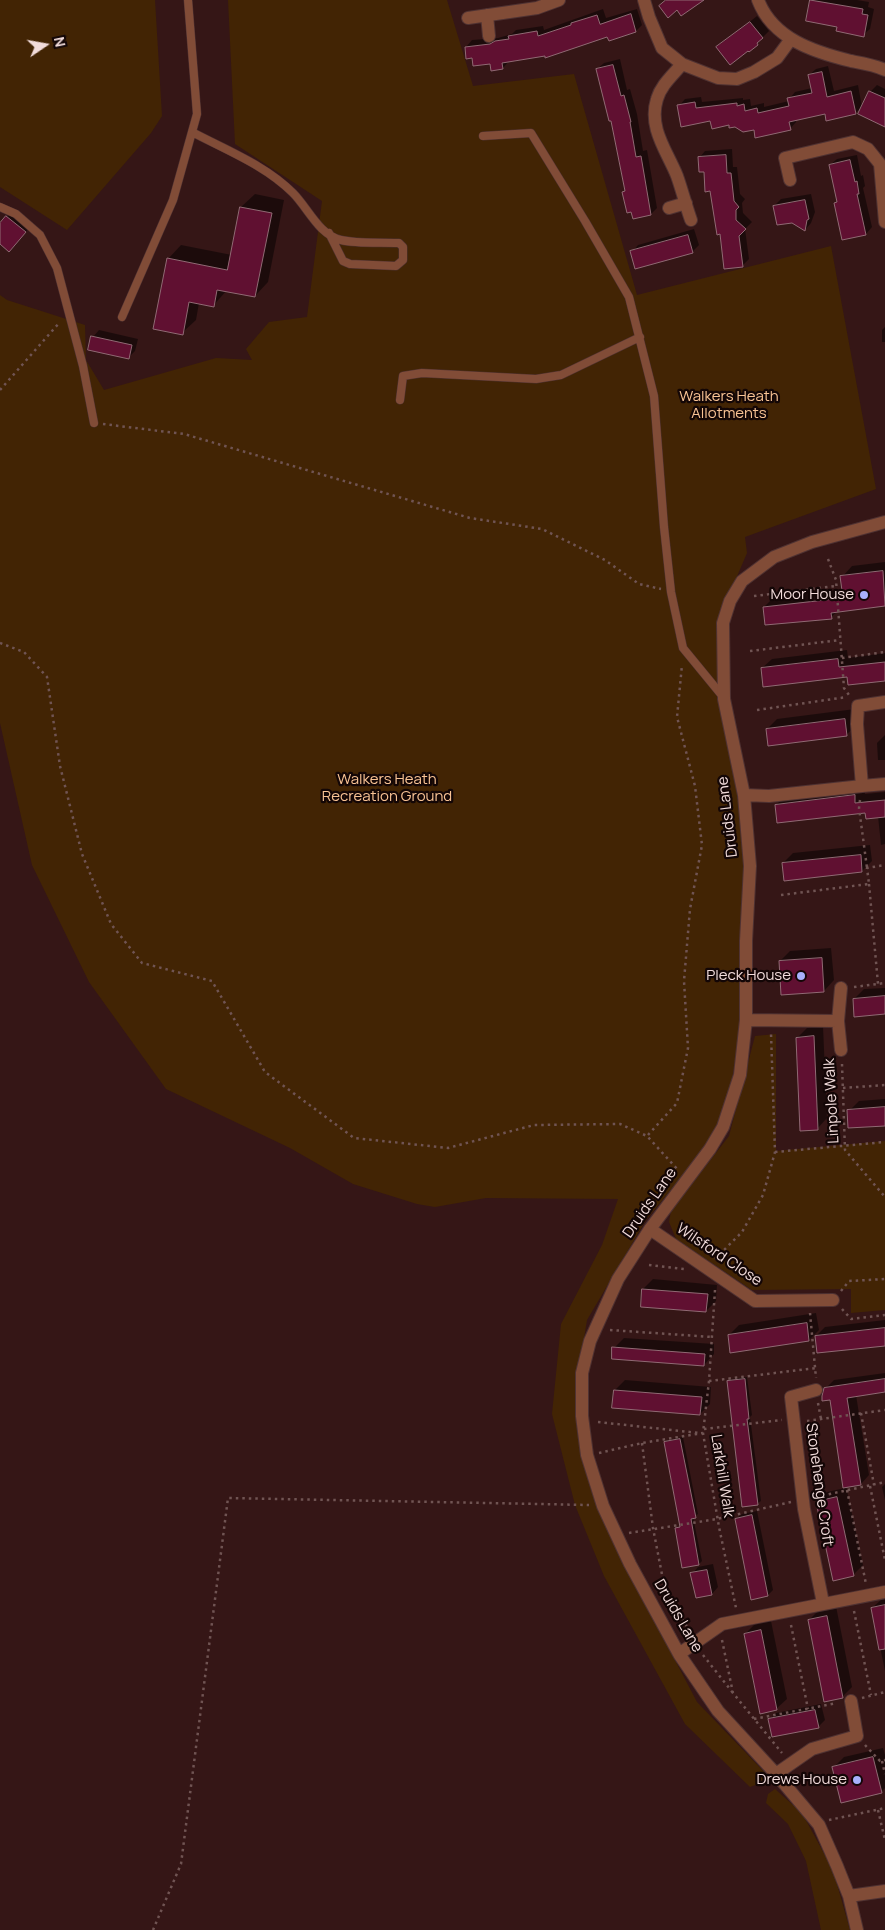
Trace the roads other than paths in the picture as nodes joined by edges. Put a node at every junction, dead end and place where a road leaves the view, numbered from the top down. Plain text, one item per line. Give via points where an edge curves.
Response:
1 (188, 0) edge
2 (559, 0) edge
3 (644, 0) edge
4 (758, 0) edge
5 (487, 15) junction
6 (468, 18) dead end
7 (489, 36) dead end
8 (791, 39) junction
9 (682, 64) junction
10 (885, 70) edge
11 (192, 132) junction
12 (483, 136) dead end
13 (790, 180) dead end
14 (686, 203) junction
15 (0, 207) edge
16 (670, 208) dead end
17 (691, 220) dead end
18 (885, 222) edge
19 (329, 233) junction
20 (122, 317) dead end
21 (640, 337) junction
22 (400, 400) dead end
23 (94, 423) road end
24 (885, 522) edge
25 (724, 699) junction
26 (885, 702) edge
27 (885, 784) edge
28 (862, 786) junction
29 (744, 795) junction
30 (840, 988) road end
31 (746, 1020) junction
32 (838, 1021) junction
33 (841, 1050) road end
34 (650, 1229) junction
35 (833, 1300) road end
36 (816, 1390) road end
37 (885, 1592) edge
38 (823, 1603) junction
39 (679, 1654) junction
40 (851, 1701) road end
41 (776, 1774) junction
42 (885, 1891) edge
43 (849, 1896) junction
44 (857, 1930) edge

1 - 11 lane via 197,114
2 - 5 street via 537,8
3 - 9 street via 662,48
4 - 8 street via 773,25
5 - 6 street
5 - 7 street
8 - 9 street via 777,58 737,79 718,78
8 - 10 street via 809,50
9 - 14 street via 662,88 655,108 657,132
11 - 19 lane via 258,166 276,179
11 - 20 lane via 172,200
12 - 21 lane via 531,132 628,297
13 - 18 street via 785,158 853,142 868,149 880,164
14 - 16 street
14 - 17 street
15 - 23 lane via 16,214 40,236 57,268
19 - 19 lane via 341,240 399,244 403,247 403,260 396,266 350,264 343,261
21 - 22 lane via 561,375 536,379 422,373 402,376
21 - 25 lane via 654,396 671,592 684,648
24 - 25 street, Druids Lane via 812,542 774,557 742,581 730,601 723,624
25 - 29 street, Druids Lane
26 - 28 street via 858,706
27 - 28 street
28 - 29 street via 769,796
29 - 31 street, Druids Lane via 750,866
30 - 32 street
31 - 32 street
31 - 34 street, Druids Lane via 740,1075 723,1127
32 - 33 street
34 - 35 street, Wilsford Close via 756,1300
34 - 39 street, Druids Lane via 618,1279 590,1341 582,1373 582,1416 587,1455 603,1506
36 - 38 street, Stonehenge Croft via 791,1397 802,1500
37 - 38 street
38 - 39 street via 719,1626
39 - 41 street, Druids Lane via 718,1710
40 - 41 street via 857,1736 812,1749
41 - 43 street, Druids Lane via 819,1825
42 - 43 street
43 - 44 street, Druids Lane

